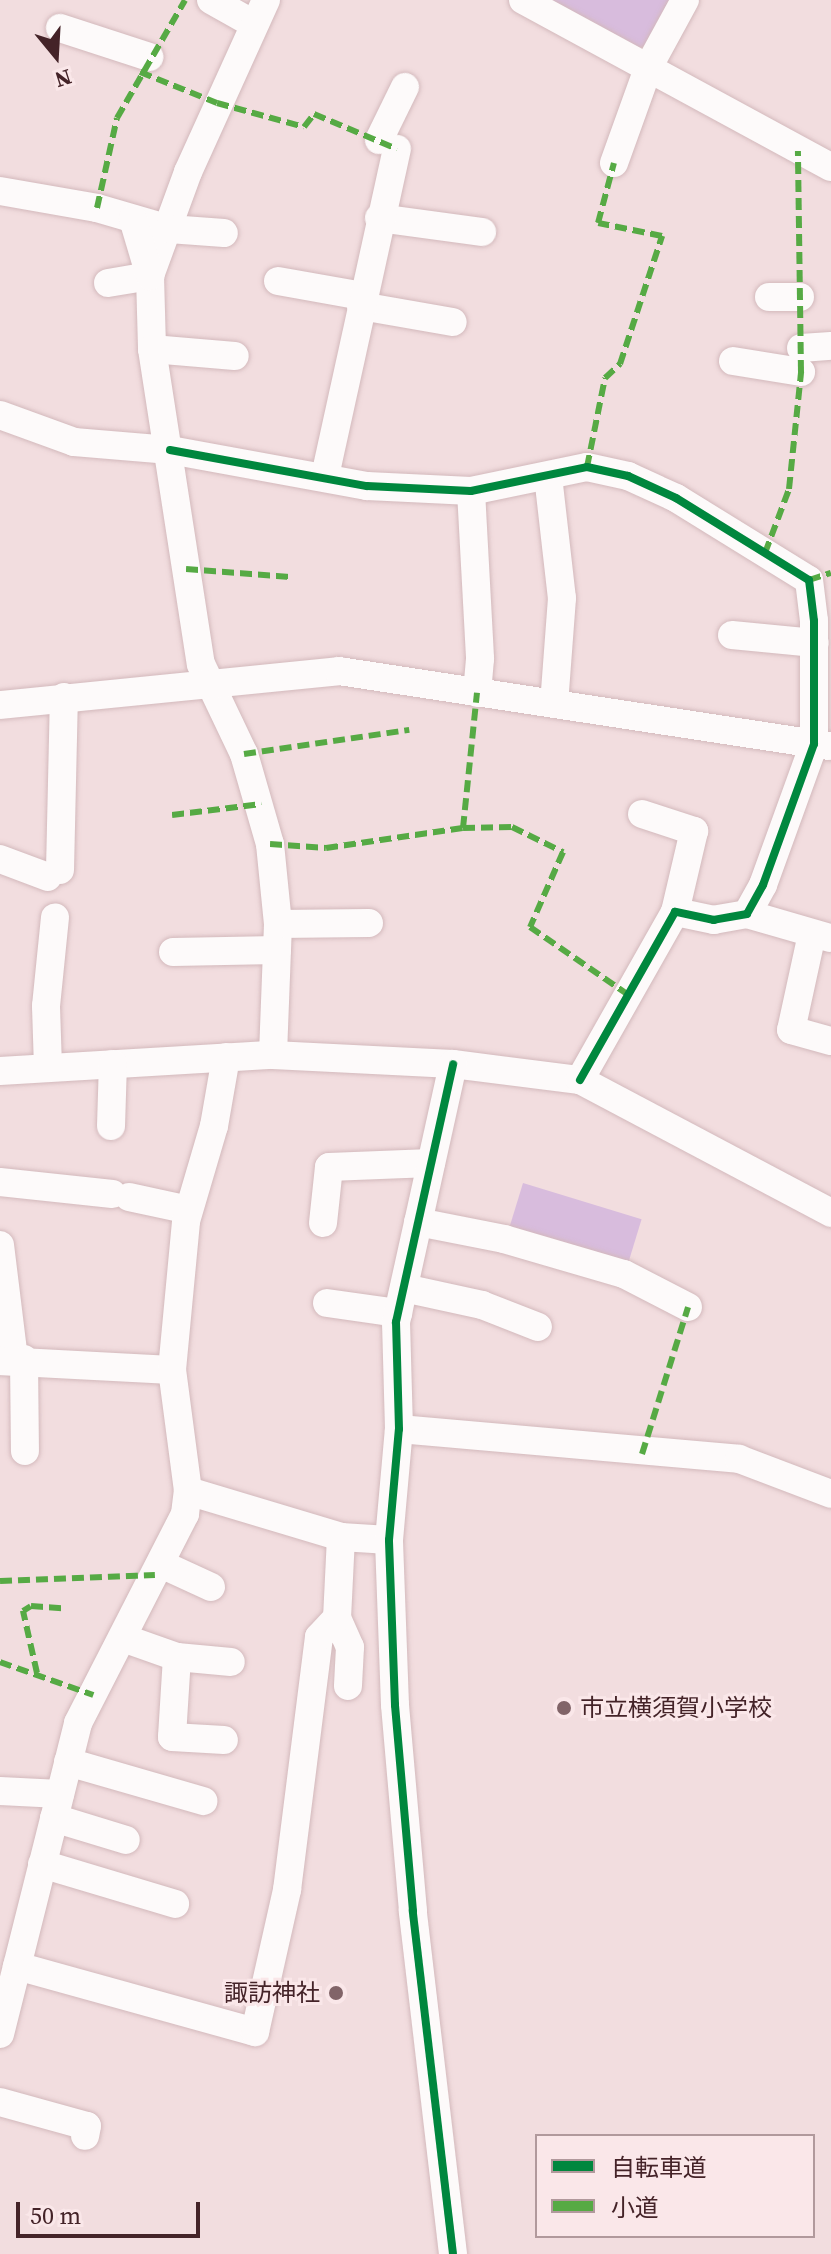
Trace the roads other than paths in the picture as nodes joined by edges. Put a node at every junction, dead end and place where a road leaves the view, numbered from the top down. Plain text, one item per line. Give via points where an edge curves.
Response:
1 (211, 0) edge
2 (523, 0) edge
3 (685, 0) edge
4 (259, 12) edge
5 (60, 28) dead end
6 (149, 57) dead end
7 (649, 66) junction
8 (405, 87) dead end
9 (614, 163) dead end
10 (831, 167) edge
11 (0, 191) edge
12 (379, 218) junction
13 (133, 219) junction
14 (169, 229) junction
15 (482, 232) dead end
16 (224, 233) dead end
17 (150, 276) junction
18 (278, 281) dead end
19 (108, 283) dead end
20 (769, 297) dead end
21 (800, 297) dead end
22 (361, 301) junction
23 (453, 322) dead end
24 (831, 346) edge
25 (152, 349) junction
26 (235, 356) dead end
27 (733, 361) dead end
28 (0, 415) edge
29 (170, 450) junction
30 (325, 476) junction
31 (548, 476) junction
32 (471, 491) junction
33 (820, 629) edge
34 (732, 635) dead end
35 (211, 682) junction
36 (477, 693) junction
37 (64, 697) junction
38 (554, 704) junction
39 (0, 705) edge
40 (823, 745) edge
41 (642, 814) dead end
42 (0, 859) edge
43 (675, 912) junction
44 (747, 914) junction
45 (55, 917) dead end
46 (369, 923) dead end
47 (822, 936) edge
48 (277, 937) junction
49 (173, 952) dead end
50 (831, 1041) edge
51 (273, 1055) junction
52 (226, 1057) junction
53 (113, 1064) junction
54 (453, 1064) junction
55 (48, 1067) junction
56 (0, 1071) edge
57 (580, 1080) junction
58 (111, 1126) dead end
59 (431, 1163) junction
60 (0, 1182) edge
61 (189, 1210) junction
62 (831, 1213) edge
63 (418, 1222) junction
64 (323, 1223) dead end
65 (0, 1245) edge
66 (401, 1300) junction
67 (327, 1303) dead end
68 (688, 1307) dead end
69 (538, 1327) dead end
70 (13, 1360) edge
71 (172, 1370) junction
72 (399, 1429) junction
73 (25, 1451) dead end
74 (829, 1489) edge
75 (188, 1491) junction
76 (341, 1537) junction
77 (389, 1540) junction
78 (161, 1564) junction
79 (211, 1587) dead end
80 (337, 1618) junction
81 (123, 1638) junction
82 (177, 1657) junction
83 (231, 1662) dead end
84 (348, 1686) dead end
85 (224, 1740) dead end
86 (68, 1762) junction
87 (0, 1791) edge
88 (203, 1801) dead end
89 (57, 1806) junction
90 (126, 1840) dead end
91 (42, 1864) junction
92 (175, 1904) dead end
93 (14, 1922) edge
94 (17, 1966) junction
95 (0, 2034) edge
96 (0, 2102) edge
97 (85, 2136) dead end
98 (453, 2254) edge

1 - 4 street
2 - 7 street
3 - 7 street
4 - 14 street
5 - 6 street
7 - 9 street
7 - 10 street
8 - 12 street via 388,145
11 - 13 street
12 - 15 street
12 - 22 street
13 - 14 street
13 - 17 street
14 - 16 street
14 - 17 street
17 - 19 street
17 - 25 street
18 - 22 street
20 - 21 street
22 - 23 street
22 - 30 street
24 - 27 street via 801,360
25 - 26 street
25 - 29 street
28 - 29 street via 74,442
29 - 30 street
29 - 35 street via 201,664
30 - 32 street via 367,486
31 - 32 street
31 - 33 street via 587,467 628,476 676,498 809,580
31 - 38 street via 562,598
32 - 36 street via 480,659
33 - 34 street
33 - 40 street
35 - 36 street via 339,671
35 - 37 street
35 - 48 street via 244,754 264,815
36 - 38 street
37 - 39 street
37 - 42 street via 54,874
38 - 40 street
40 - 44 street
41 - 43 street via 694,831
43 - 44 street via 714,920
43 - 57 street
44 - 47 street
45 - 55 street via 46,1006
46 - 48 street
47 - 50 street via 791,1030
48 - 49 street
48 - 51 street
51 - 52 street
51 - 54 street
52 - 53 street
52 - 61 street via 214,1126
53 - 55 street
53 - 58 street
54 - 57 street
54 - 59 street
55 - 56 street
57 - 62 street
59 - 63 street
59 - 64 street via 329,1167
60 - 61 street via 120,1195
61 - 71 street
63 - 66 street
63 - 68 street via 504,1239 624,1274
65 - 70 street
66 - 67 street
66 - 69 street via 482,1305
66 - 72 street
70 - 71 street
70 - 73 street
71 - 75 street
72 - 74 street via 739,1459
72 - 77 street
75 - 76 street
75 - 78 street via 185,1514
76 - 77 street
76 - 80 street
77 - 98 street via 395,1705 410,1880
78 - 79 street
78 - 81 street
80 - 84 street via 350,1647
80 - 94 street via 319,1637 287,1890 255,2032
81 - 82 street
81 - 86 street via 78,1723
82 - 83 street
82 - 85 street via 172,1737
86 - 88 street
86 - 89 street
87 - 89 street
89 - 90 street
89 - 91 street
91 - 92 street
91 - 93 street
93 - 94 street
94 - 95 street
96 - 97 street via 87,2126

